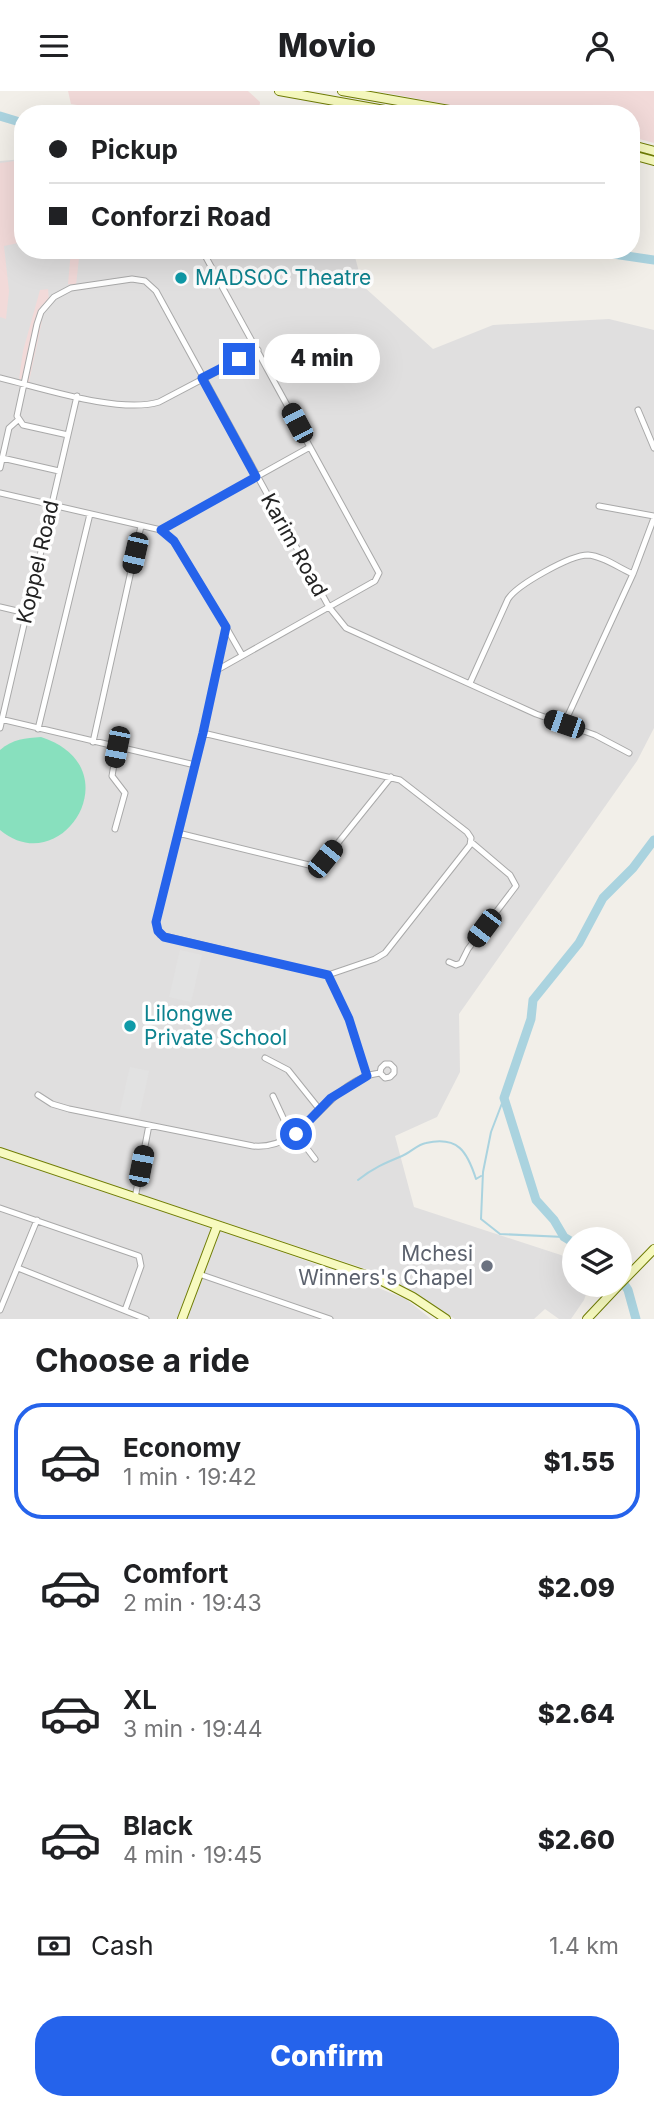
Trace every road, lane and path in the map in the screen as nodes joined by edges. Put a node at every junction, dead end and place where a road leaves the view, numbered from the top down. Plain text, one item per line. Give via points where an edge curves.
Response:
1 (279, 91) edge
2 (342, 91) edge
3 (357, 105) edge
4 (421, 105) edge
5 (207, 259) edge
6 (258, 350) junction
7 (0, 378) edge
8 (202, 378) junction
9 (23, 384) junction
10 (77, 396) junction
11 (638, 410) dead end
12 (18, 420) junction
13 (68, 435) junction
14 (310, 447) junction
15 (654, 448) edge
16 (2, 459) junction
17 (0, 468) edge
18 (59, 471) junction
19 (256, 477) junction
20 (0, 493) edge
21 (51, 505) junction
22 (599, 506) dead end
23 (90, 515) junction
24 (654, 517) edge
25 (141, 526) junction
26 (161, 530) junction
27 (633, 574) junction
28 (0, 607) edge
29 (329, 607) junction
30 (26, 613) junction
31 (226, 627) junction
32 (242, 655) junction
33 (217, 670) junction
34 (470, 683) junction
35 (1, 719) edge
36 (564, 724) junction
37 (0, 728) edge
38 (38, 729) junction
39 (203, 733) junction
40 (93, 742) junction
41 (117, 747) junction
42 (629, 753) dead end
43 (195, 765) junction
44 (391, 777) junction
45 (115, 829) dead end
46 (178, 833) junction
47 (471, 842) junction
48 (449, 962) dead end
49 (328, 975) junction
50 (265, 1058) dead end
51 (380, 1073) dead end
52 (367, 1076) junction
53 (37, 1095) dead end
54 (274, 1096) dead end
55 (320, 1110) junction
56 (149, 1125) junction
57 (294, 1135) junction
58 (0, 1152) edge
59 (315, 1159) dead end
60 (135, 1198) junction
61 (0, 1208) edge
62 (37, 1220) junction
63 (217, 1226) junction
64 (654, 1249) edge
65 (18, 1268) junction
66 (632, 1270) edge
67 (199, 1274) junction
68 (607, 1297) edge
69 (0, 1310) edge
70 (125, 1310) junction
71 (326, 1318) edge
72 (146, 1319) edge
73 (182, 1319) edge
74 (446, 1319) edge
75 (587, 1319) edge

1 - 3 street
2 - 4 street
5 - 6 street
6 - 8 street
6 - 14 street
7 - 9 street
8 - 9 street, Karim Road via 156,291 145,281 132,279 71,288 54,297 41,312
8 - 10 street via 147,405 122,406
8 - 19 street, Karim Road
9 - 10 street
9 - 12 street, Karim Road
10 - 13 street, Koppel Road
11 - 15 street
12 - 13 street
12 - 16 street, Karim Road via 9,428
13 - 18 street, Koppel Road
14 - 19 street
14 - 29 street via 379,573 375,581
16 - 17 street, Karim Road
16 - 18 street
18 - 21 street, Koppel Road
19 - 26 street
19 - 29 street, Karim Road
20 - 21 street
21 - 23 street
21 - 30 street, Koppel Road
22 - 24 street
23 - 25 street
23 - 38 street
24 - 27 street
25 - 26 street
25 - 40 street
26 - 31 street via 174,541
27 - 34 street via 582,556 516,589
27 - 36 street
28 - 30 street
29 - 32 street
29 - 34 street, Karim Road via 351,631
30 - 35 street, Koppel Road
31 - 32 street
31 - 33 street
32 - 33 street
33 - 39 street
34 - 36 street, Karim Road
35 - 37 street, Koppel Road
35 - 38 street
36 - 42 street, Karim Road
38 - 40 street
39 - 43 street
39 - 44 street
40 - 41 street
41 - 43 street
41 - 45 street via 112,776 125,793
43 - 46 street
44 - 46 street via 318,864
44 - 47 street via 410,786 457,824
46 - 49 street via 156,922 160,935
47 - 48 street via 510,875 516,886 461,963
47 - 49 street via 384,953
49 - 52 street via 349,1019
50 - 55 street via 288,1070
51 - 52 street
52 - 55 street
53 - 56 street via 69,1109
54 - 57 street
55 - 57 street
56 - 57 street via 261,1147
56 - 60 street
57 - 59 street
58 - 60 street
60 - 63 street
61 - 62 street
62 - 65 street
62 - 70 street via 139,1256 141,1266
63 - 67 street
63 - 74 street via 377,1279
64 - 66 street
65 - 69 street
65 - 70 street
67 - 71 street
67 - 73 street
68 - 75 street
70 - 72 street

